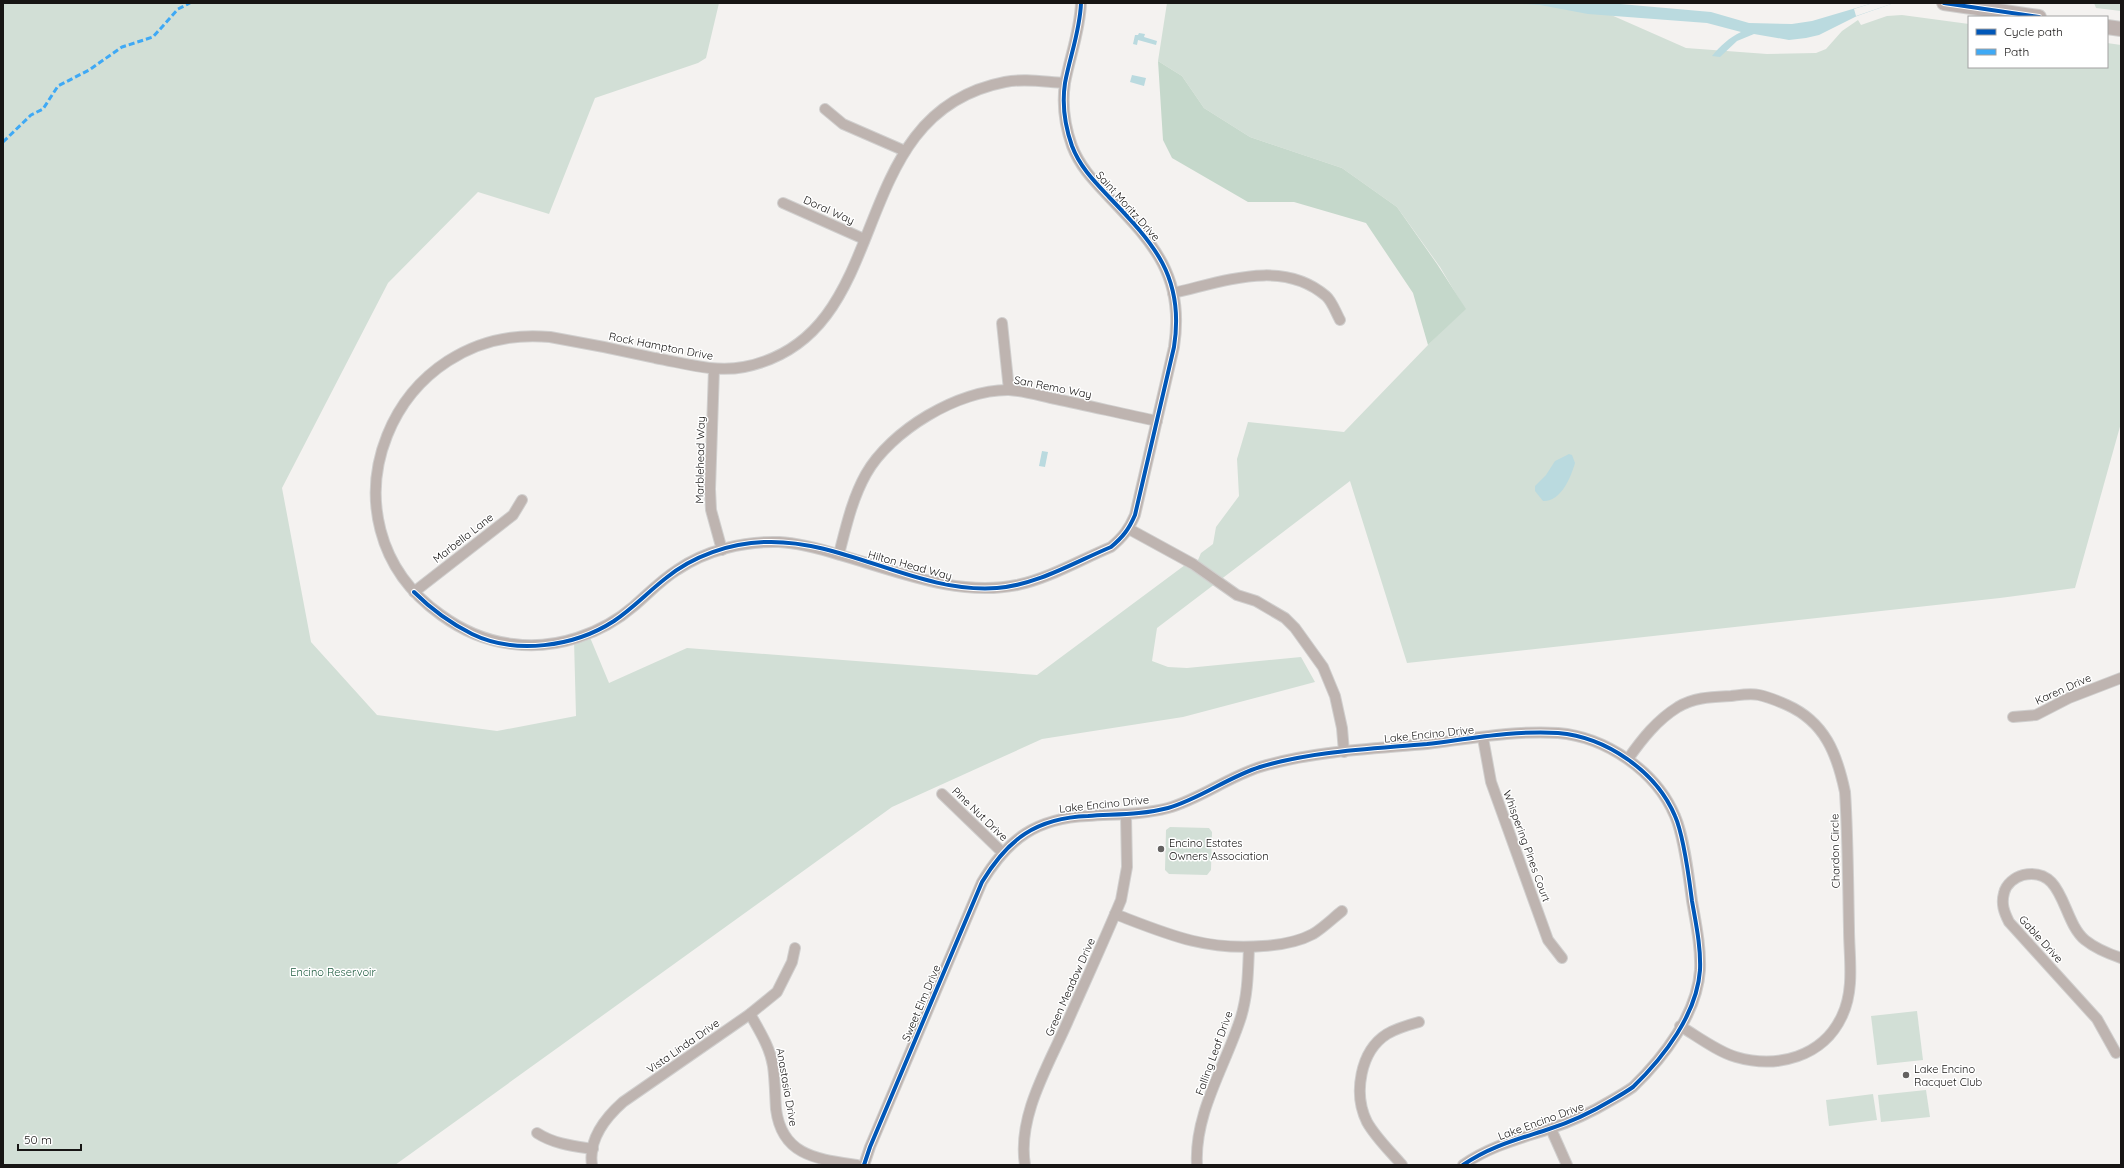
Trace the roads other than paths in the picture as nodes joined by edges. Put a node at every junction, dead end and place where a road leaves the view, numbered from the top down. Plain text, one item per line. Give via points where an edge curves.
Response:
1 (1081, 3) edge
2 (1944, 3) edge
3 (2032, 16) edge
4 (2108, 27) edge
5 (2121, 29) edge
6 (1065, 83) junction
7 (825, 109) dead end
8 (905, 151) junction
9 (783, 203) dead end
10 (864, 239) junction
11 (1173, 293) junction
12 (1340, 320) dead end
13 (1002, 323) dead end
14 (714, 369) junction
15 (1009, 390) junction
16 (1157, 421) junction
17 (522, 500) dead end
18 (1129, 529) junction
19 (722, 550) junction
20 (839, 554) junction
21 (414, 592) junction
22 (2121, 678) edge
23 (2013, 717) dead end
24 (1483, 738) junction
25 (1344, 752) junction
26 (1628, 759) junction
27 (942, 794) dead end
28 (1126, 816) junction
29 (1002, 852) junction
30 (1342, 911) dead end
31 (1115, 914) junction
32 (795, 948) dead end
33 (1249, 948) junction
34 (1562, 958) dead end
35 (2121, 958) edge
36 (750, 1014) junction
37 (1419, 1022) dead end
38 (1680, 1026) junction
39 (2116, 1053) dead end
40 (1551, 1129) junction
41 (536, 1134) dead end
42 (592, 1149) junction
43 (592, 1165) edge
44 (857, 1165) edge
45 (864, 1165) edge
46 (1025, 1165) edge
47 (1197, 1165) edge
48 (1402, 1165) edge
49 (1464, 1165) edge
50 (1567, 1165) edge

1 - 6 street, Saint Moritz Drive via 1077,39
2 - 3 main road
4 - 5 main road
6 - 8 street, Rock Hampton Drive via 1029,80 1006,82 957,98 920,129
6 - 11 street, Saint Moritz Drive via 1064,107 1067,127 1080,163 1091,179 1150,242 1168,273
7 - 8 street via 843,124
8 - 10 street, Rock Hampton Drive
9 - 10 street, Doral Way
10 - 14 street, Rock Hampton Drive via 834,307 808,337 770,360 743,367
11 - 12 street via 1249,276 1268,274 1292,277 1327,297
11 - 16 street, Saint Moritz Drive via 1177,330
13 - 15 street
14 - 19 street, Marblehead Way via 710,488 711,510
14 - 21 street, Rock Hampton Drive via 533,335 499,339 448,360 416,387 401,406 389,429 378,467 376,487 381,530 398,569
15 - 16 street, San Remo Way
15 - 20 street, San Remo Way via 964,397 925,418 888,445 874,461 858,490
16 - 18 street, Hilton Head Way via 1135,515
17 - 21 street, Marbella Lane via 513,515
18 - 20 street, Hilton Head Way via 1111,547 1040,578 998,588 948,585
18 - 25 street via 1193,564 1237,595 1256,601 1285,618 1305,639 1323,666 1335,696
19 - 20 street, Hilton Head Way via 747,544 781,542
19 - 21 street, Hilton Head Way via 678,569 612,622 574,638 540,646 515,645 473,634 431,608
22 - 23 street, Karen Drive via 2069,698 2036,715
24 - 25 street, Lake Encino Drive
24 - 26 street, Lake Encino Drive via 1558,733 1583,739
24 - 34 street, Whispering Pines Court via 1493,788 1548,940
25 - 28 street, Lake Encino Drive via 1278,762 1249,771 1170,808
26 - 38 street, Lake Encino Drive via 1656,784 1676,818 1690,886 1700,949 1700,973 1693,1001
26 - 38 street, Chardon Circle via 1647,732 1677,708 1689,702 1706,697 1758,695 1795,709 1822,730 1839,765 1846,792 1851,977 1843,1016 1836,1027 1808,1052 1792,1059 1771,1063 1735,1057
27 - 29 street, Pine Nut Drive
28 - 29 street, Lake Encino Drive via 1088,816 1049,823 1024,834
28 - 31 street, Green Meadow Drive via 1127,867 1121,900
29 - 45 street, Sweet Elm Drive via 982,882
30 - 33 street via 1320,929 1302,938 1289,943
31 - 33 street via 1193,942 1218,947
31 - 46 street, Green Meadow Drive via 1038,1088 1027,1122
32 - 36 street, Vista Linda Drive via 787,973 777,992
33 - 47 street, Falling Leaf Drive via 1247,991 1241,1017 1200,1126
35 - 39 street, Gable Drive via 2085,940 2070,919 2055,886 2046,877 2034,873 2021,875 2012,880 2004,891 2003,910 2009,922 2097,1019
36 - 42 street, Vista Linda Drive via 623,1102 598,1130
36 - 44 street, Anastasia Drive via 769,1048 776,1110 784,1136 793,1148 807,1155
37 - 48 street via 1386,1034 1371,1050 1365,1061 1359,1092 1361,1108 1368,1123
38 - 40 street, Lake Encino Drive via 1657,1063 1629,1090 1593,1112
40 - 49 street, Lake Encino Drive via 1507,1142
40 - 50 street
41 - 42 street via 565,1145
42 - 43 street, Vista Linda Drive

